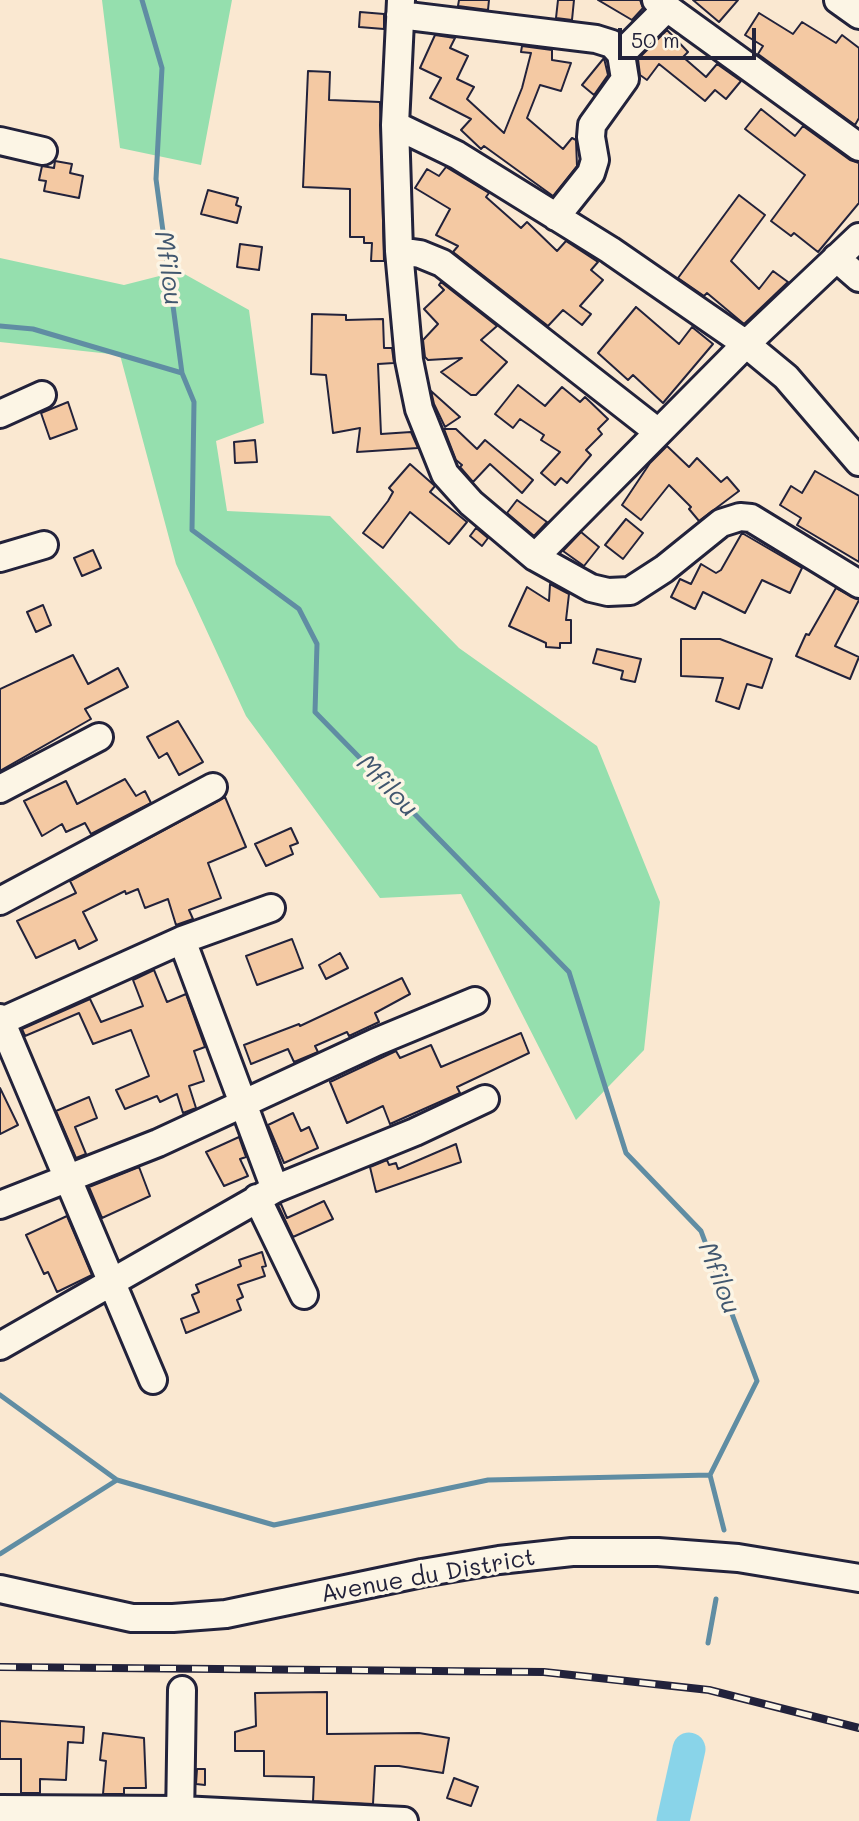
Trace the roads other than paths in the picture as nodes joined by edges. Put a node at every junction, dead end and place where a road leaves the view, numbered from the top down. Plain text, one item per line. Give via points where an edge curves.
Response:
1 (838, 0) edge
2 (662, 4) edge
3 (400, 8) edge
4 (859, 15) edge
5 (621, 54) junction
6 (395, 125) junction
7 (0, 141) edge
8 (859, 147) edge
9 (43, 151) dead end
10 (556, 217) junction
11 (859, 237) edge
12 (399, 251) junction
13 (836, 258) junction
14 (859, 278) edge
15 (746, 344) junction
16 (42, 396) dead end
17 (0, 414) edge
18 (657, 432) junction
19 (859, 461) edge
20 (44, 545) dead end
21 (535, 557) junction
22 (0, 558) edge
23 (859, 584) edge
24 (99, 737) dead end
25 (213, 787) dead end
26 (0, 789) edge
27 (0, 901) edge
28 (271, 908) dead end
29 (182, 940) junction
30 (475, 1001) dead end
31 (1, 1020) edge
32 (485, 1099) dead end
33 (243, 1105) junction
34 (68, 1180) junction
35 (266, 1194) junction
36 (0, 1206) edge
37 (110, 1283) junction
38 (304, 1295) dead end
39 (0, 1346) edge
40 (153, 1380) dead end
41 (859, 1577) edge
42 (0, 1589) edge
43 (182, 1690) dead end
44 (0, 1809) edge
45 (181, 1816) edge
46 (299, 1818) edge
47 (404, 1821) edge

1 - 4 street
2 - 5 street
2 - 8 street
3 - 5 street via 596,39 612,44
3 - 6 street
5 - 10 street via 625,79 592,125 595,160 591,173
6 - 10 street via 457,155
6 - 12 street
7 - 9 street
10 - 15 street
11 - 13 street
12 - 18 street via 442,263
12 - 21 street via 409,360 419,410 445,474 471,503
13 - 14 street
13 - 15 street
15 - 18 street
15 - 19 street via 786,377
16 - 17 street
18 - 21 street
20 - 22 street
21 - 23 street via 591,589 630,591 721,523 740,517 751,519
24 - 26 street
25 - 27 street
28 - 29 street
29 - 31 street
29 - 33 street
30 - 33 street
31 - 34 street
32 - 35 street
33 - 34 street
33 - 35 street
34 - 36 street
34 - 37 street
35 - 37 street
35 - 38 street
37 - 39 street
37 - 40 street
41 - 42 street, Avenue du District via 738,1558 572,1552 422,1573 226,1614 173,1618 132,1618
43 - 45 street
44 - 45 street
45 - 46 street
46 - 47 street

